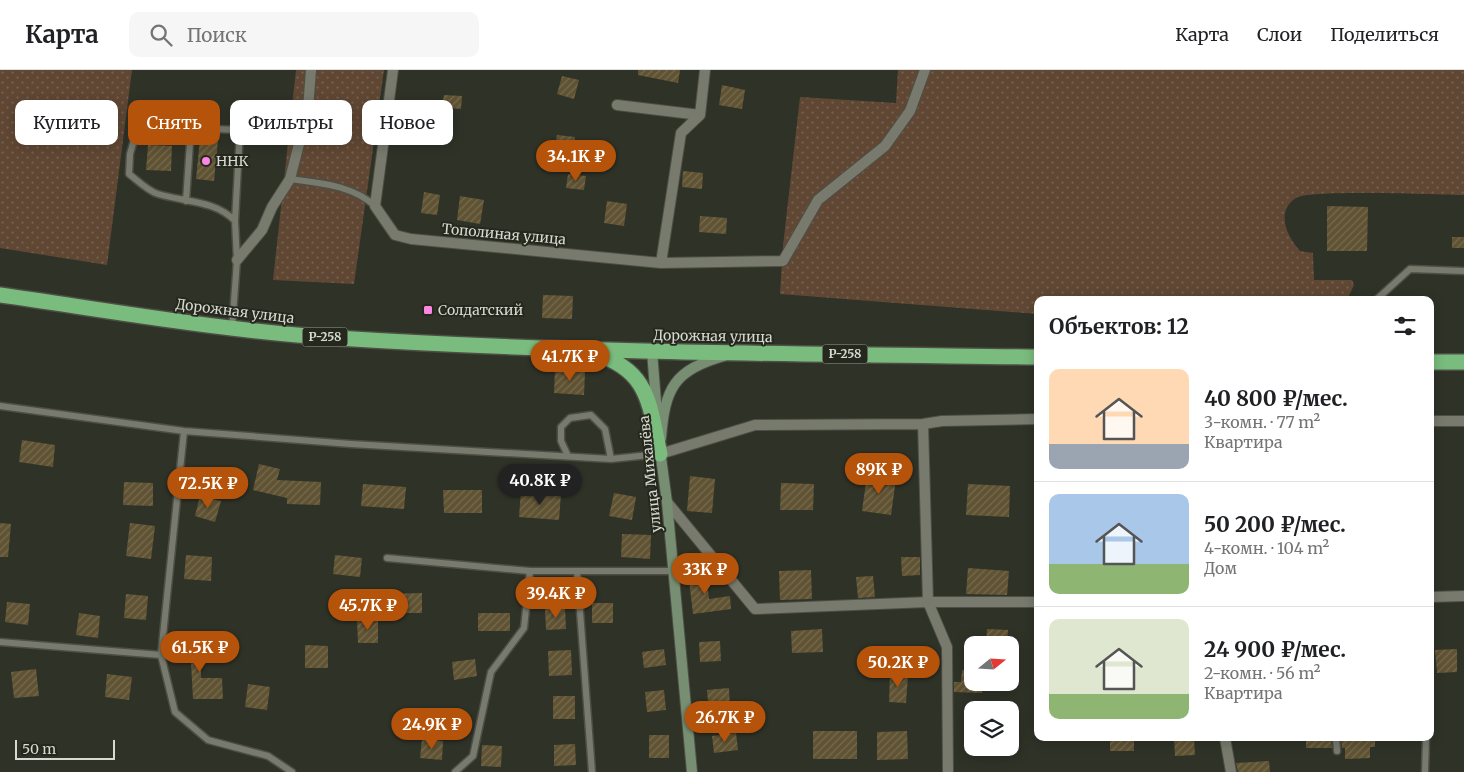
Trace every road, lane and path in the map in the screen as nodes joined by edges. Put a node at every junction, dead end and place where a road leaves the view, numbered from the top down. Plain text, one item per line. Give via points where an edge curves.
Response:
1 (311, 70) edge
2 (393, 70) edge
3 (706, 70) edge
4 (925, 70) edge
5 (617, 105) dead end
6 (700, 115) junction
7 (220, 129) edge
8 (133, 145) edge
9 (190, 145) edge
10 (290, 179) junction
11 (186, 201) junction
12 (375, 206) junction
13 (235, 221) junction
14 (237, 260) junction
15 (661, 262) junction
16 (1464, 271) edge
17 (0, 296) edge
18 (1380, 296) edge
19 (232, 328) junction
20 (575, 348) junction
21 (652, 351) junction
22 (734, 353) junction
23 (1034, 357) edge
24 (1434, 362) edge
25 (1464, 362) edge
26 (0, 406) edge
27 (1034, 419) edge
28 (1434, 421) edge
29 (1464, 421) edge
30 (923, 424) junction
31 (184, 432) junction
32 (660, 454) junction
33 (568, 456) junction
34 (611, 459) junction
35 (667, 502) junction
36 (387, 558) dead end
37 (530, 571) junction
38 (577, 571) junction
39 (674, 571) junction
40 (1464, 596) edge
41 (1434, 597) edge
42 (928, 602) junction
43 (1034, 602) edge
44 (0, 642) edge
45 (161, 654) junction
46 (1226, 741) edge
47 (1336, 741) edge
48 (1426, 741) edge
49 (1337, 751) dead end
50 (292, 772) edge
51 (456, 772) edge
52 (592, 772) edge
53 (692, 772) edge
54 (948, 772) edge
55 (1231, 772) edge
56 (1425, 772) edge

1 - 10 street via 308,109
2 - 12 street
3 - 6 street
4 - 15 street, Тополиная улица via 910,111 885,146 818,200 783,261
5 - 6 street
6 - 15 street via 681,132
7 - 13 lane via 240,130
8 - 11 lane via 128,174 155,194
9 - 11 lane
10 - 12 lane via 348,189 363,195
10 - 14 street via 262,230
11 - 13 lane via 226,211
12 - 15 street, Тополиная улица via 395,235 411,239
13 - 14 lane
14 - 19 lane
16 - 18 lane via 1410,269
17 - 19 highway, Дорожная улица / Р-258
19 - 20 highway, Дорожная улица / Р-258 via 336,338
20 - 21 highway, Дорожная улица / Р-258
20 - 32 highway via 602,356 635,375 645,391
21 - 22 highway, Дорожная улица / Р-258
21 - 32 street, улица Михалёва
22 - 23 highway, Дорожная улица / Р-258
22 - 32 street via 694,366 678,377 668,392 663,412
24 - 25 highway
26 - 31 lane
27 - 30 street
28 - 29 street
30 - 32 street via 755,425
30 - 42 street
31 - 33 lane
31 - 45 lane
32 - 34 lane
32 - 35 street, улица Михалёва
33 - 34 lane
33 - 34 lane via 560,442 561,427 570,418 591,415 605,429
35 - 39 street, улица Михалёва
35 - 42 street via 755,609
36 - 37 lane
37 - 38 lane
37 - 51 lane via 524,628 491,672 473,756
38 - 39 lane
38 - 52 lane
39 - 53 street, улица Михалёва
40 - 41 street
42 - 43 street
42 - 54 street via 947,647
44 - 45 lane
45 - 50 lane via 175,712 208,740 268,756
46 - 55 street
47 - 49 lane
48 - 56 lane

